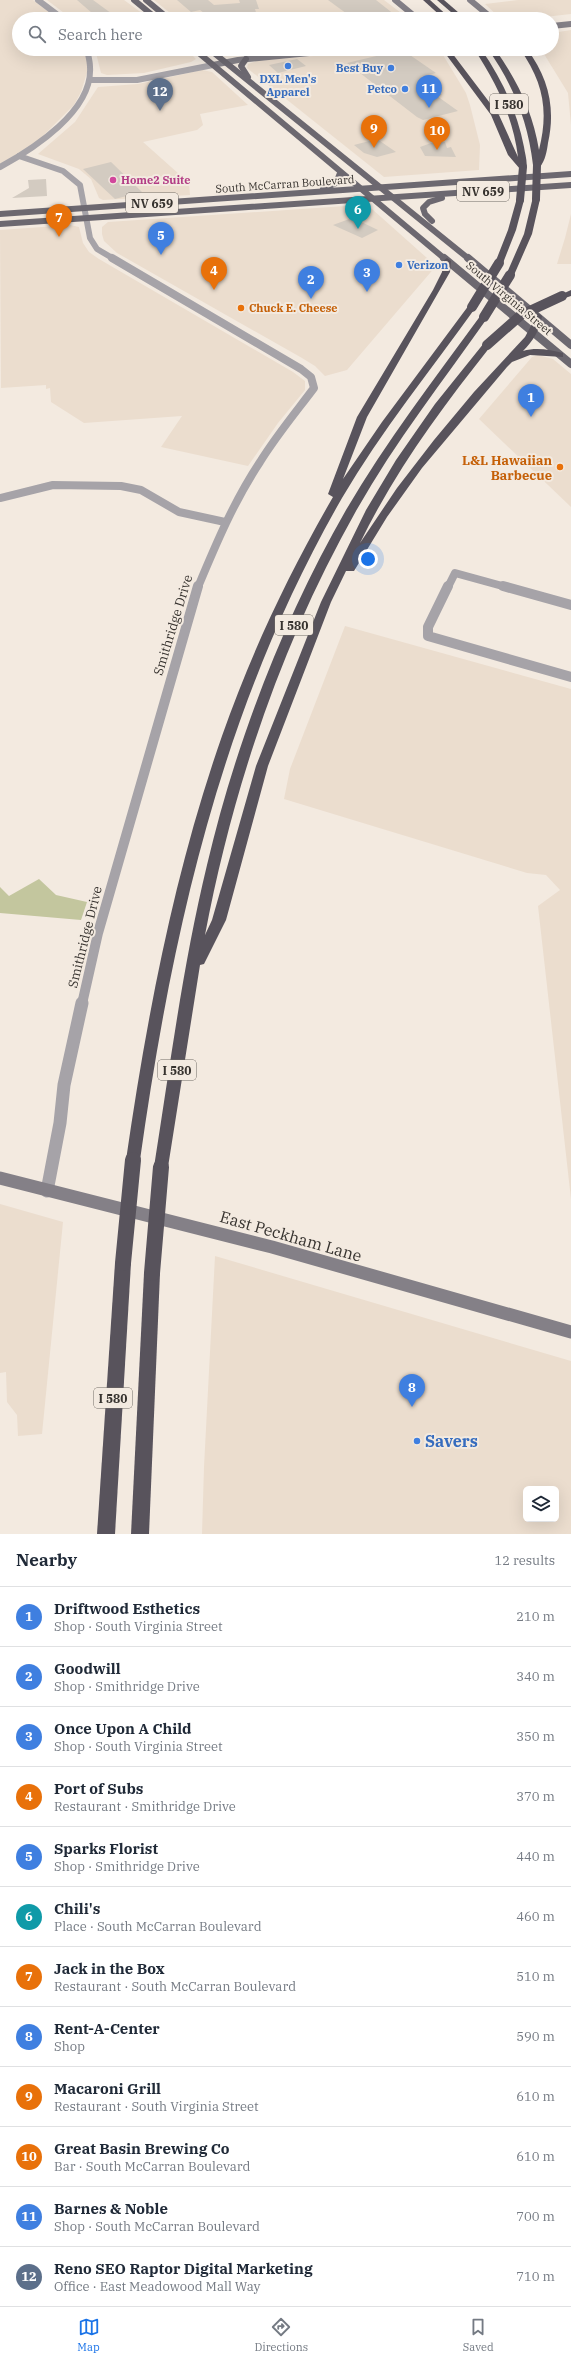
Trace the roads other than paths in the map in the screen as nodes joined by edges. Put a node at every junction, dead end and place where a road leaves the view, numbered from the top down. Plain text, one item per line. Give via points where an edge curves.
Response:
1 (38, 0) edge
2 (134, 0) edge
3 (146, 0) edge
4 (395, 0) edge
5 (426, 0) edge
6 (440, 0) edge
7 (470, 0) edge
8 (54, 12) edge
9 (149, 12) edge
10 (161, 12) edge
11 (410, 12) edge
12 (440, 12) edge
13 (455, 12) edge
14 (485, 12) edge
15 (571, 18) edge
16 (559, 19) edge
17 (571, 24) edge
18 (559, 25) edge
19 (89, 56) edge
20 (206, 56) edge
21 (213, 56) edge
22 (256, 56) edge
23 (277, 56) edge
24 (450, 56) edge
25 (482, 56) edge
26 (496, 56) edge
27 (529, 56) edge
28 (246, 59) junction
29 (217, 62) junction
30 (90, 80) junction
31 (254, 85) junction
32 (19, 156) junction
33 (537, 165) junction
34 (0, 167) edge
35 (522, 167) junction
36 (340, 172) junction
37 (364, 173) junction
38 (571, 174) edge
39 (471, 181) junction
40 (571, 185) edge
41 (383, 188) junction
42 (360, 189) junction
43 (486, 191) junction
44 (295, 194) junction
45 (396, 197) junction
46 (372, 199) junction
47 (87, 213) junction
48 (0, 214) edge
49 (0, 224) edge
50 (452, 243) junction
51 (447, 261) junction
52 (571, 293) edge
53 (538, 316) junction
54 (533, 332) junction
55 (571, 345) edge
56 (560, 355) junction
57 (571, 364) edge
58 (500, 368) junction
59 (0, 498) edge
60 (225, 522) junction
61 (321, 526) junction
62 (571, 605) edge
63 (303, 659) junction
64 (571, 677) edge
65 (193, 972) junction
66 (0, 1178) edge
67 (47, 1191) junction
68 (571, 1332) edge
69 (106, 1534) edge
70 (140, 1534) edge

1 - 8 street
2 - 9 main road
3 - 10 main road
4 - 11 main road
5 - 12 highway
6 - 13 highway
7 - 14 main road
15 - 16 main road
17 - 18 main road
19 - 30 street
20 - 29 main road, South Virginia Street
21 - 29 main road, South Virginia Street
22 - 29 main road
23 - 28 main road
24 - 35 highway via 495,115 512,155
25 - 35 highway, I 580 via 510,104 517,128
26 - 33 highway, I 580 via 525,107 532,130
27 - 33 highway via 542,78 548,103 548,135
28 - 29 main road
28 - 31 main road via 241,66
29 - 30 street via 139,81
29 - 31 main road, South Virginia Street
29 - 36 main road, South Virginia Street
30 - 32 street via 82,97 65,120 43,140
31 - 37 main road, South Virginia Street
32 - 34 street
32 - 47 street via 70,176 80,185
33 - 65 highway, I 580, bridge via 536,199 528,234 510,274 484,317 375,470 335,540 300,610 262,705 228,813 203,910
35 - 61 highway, I 580, bridge via 520,200 512,230 499,262 472,307 373,441
36 - 42 main road, South Virginia Street
36 - 44 main road via 332,186
37 - 39 main road via 397,182 429,179
37 - 41 main road, South Virginia Street
38 - 39 main road, South McCarran Boulevard / NV 659
39 - 41 main road, South McCarran Boulevard / NV 659
40 - 43 main road, South McCarran Boulevard / NV 659
41 - 42 main road, South McCarran Boulevard / NV 659
41 - 45 main road, South Virginia Street
42 - 44 main road, South McCarran Boulevard / NV 659
42 - 46 main road, South Virginia Street
43 - 45 main road, South McCarran Boulevard / NV 659
43 - 50 main road via 433,200 424,206 425,214
44 - 47 main road, South McCarran Boulevard / NV 659
45 - 46 main road, South McCarran Boulevard / NV 659
45 - 50 main road, South Virginia Street
46 - 47 main road, South McCarran Boulevard / NV 659
46 - 51 main road, South Virginia Street
47 - 48 main road, South McCarran Boulevard / NV 659
47 - 49 main road, South McCarran Boulevard / NV 659
47 - 60 street, Smithridge Drive via 93,244 103,254 285,359 311,377 312,393 260,461
50 - 53 main road, South Virginia Street
51 - 54 main road, South Virginia Street
51 - 61 highway via 446,272 437,290 362,417
52 - 63 highway, bridge via 539,304 511,320 487,345 438,406 375,504 326,602
53 - 54 highway
53 - 55 main road, South Virginia Street
54 - 56 main road, South Virginia Street
54 - 58 highway
56 - 57 main road, South Virginia Street
56 - 58 highway via 529,351
58 - 63 highway via 424,456 387,509 341,584
59 - 60 street via 53,485 121,486 140,490 179,512
60 - 67 street, Smithridge Drive via 204,570 183,629 98,933 64,1085 60,1123
61 - 69 highway, I 580, bridge via 279,608 230,728 205,806 167,954 150,1044 133,1160 123,1263
62 - 64 street via 455,573 428,627 428,636
63 - 65 highway via 262,766 218,920
65 - 70 highway, I 580, bridge via 161,1167 152,1273
66 - 67 main road, East Peckham Lane
67 - 68 main road, East Peckham Lane via 229,1236

